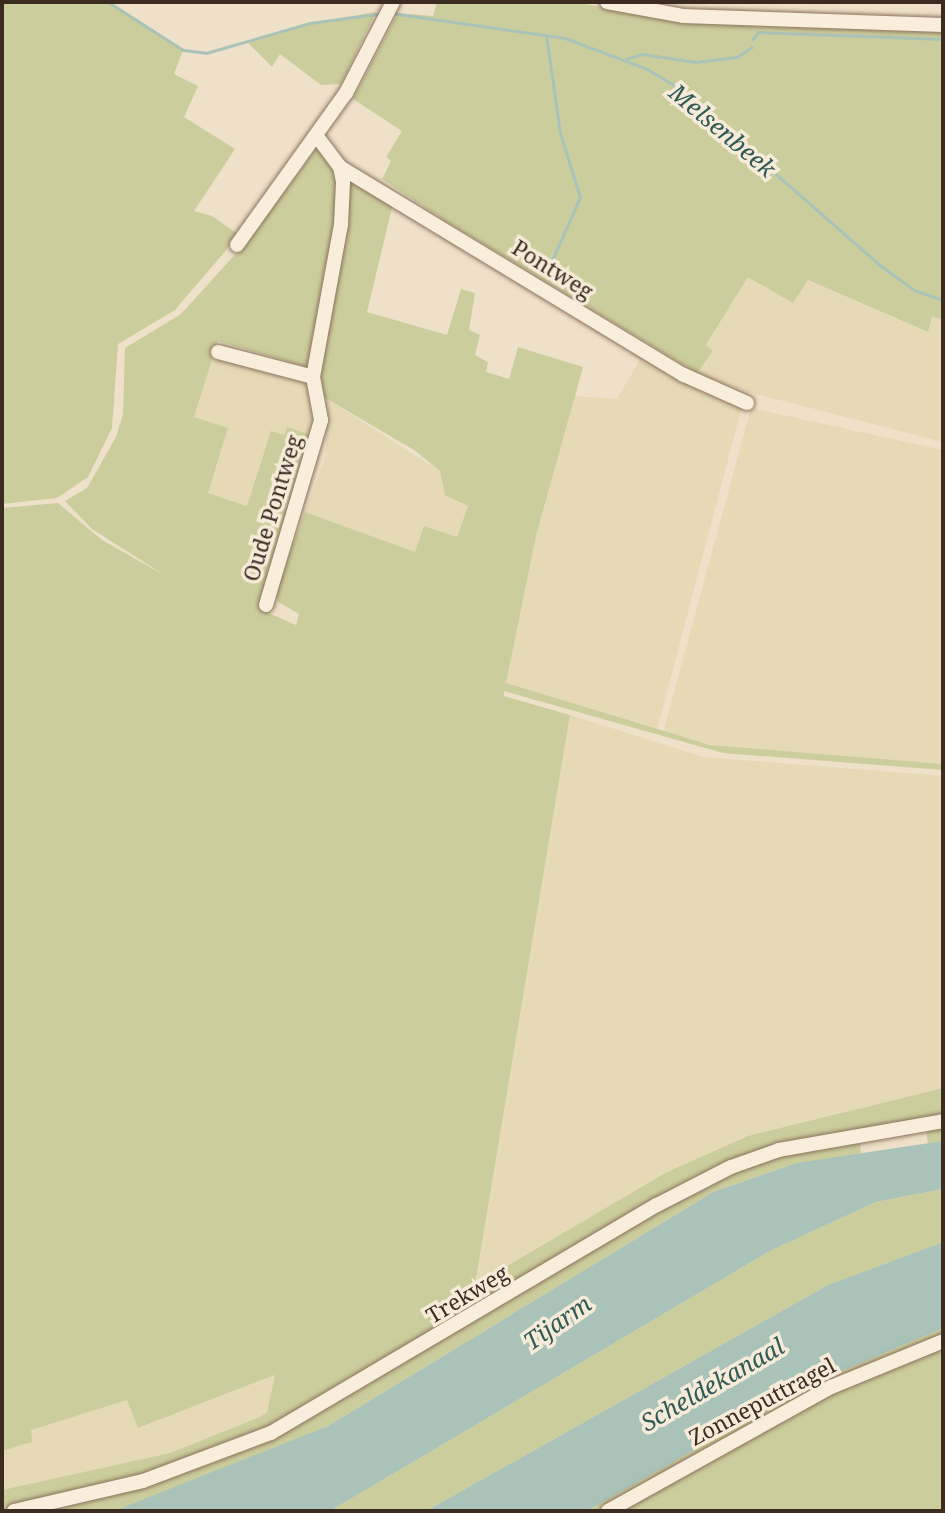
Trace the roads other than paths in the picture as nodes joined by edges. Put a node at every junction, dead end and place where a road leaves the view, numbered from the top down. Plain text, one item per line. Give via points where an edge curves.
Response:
1 (393, 2) edge
2 (607, 2) edge
3 (943, 25) edge
4 (317, 137) junction
5 (340, 167) junction
6 (237, 245) dead end
7 (218, 352) dead end
8 (313, 377) junction
9 (747, 403) dead end
10 (266, 605) dead end
11 (943, 1121) edge
12 (943, 1341) edge
13 (14, 1511) edge
14 (608, 1511) edge

1 - 4 street via 386,24
2 - 3 street via 683,16
4 - 5 street, Pontweg
4 - 6 street
5 - 8 street via 341,225
5 - 9 street, Pontweg via 684,375
7 - 8 street
8 - 10 street, Oude Pontweg via 321,420 317,449
11 - 13 street, Trekweg via 779,1150 731,1167 657,1205 271,1433 132,1484
12 - 14 street, Zonneputtragel via 818,1394

